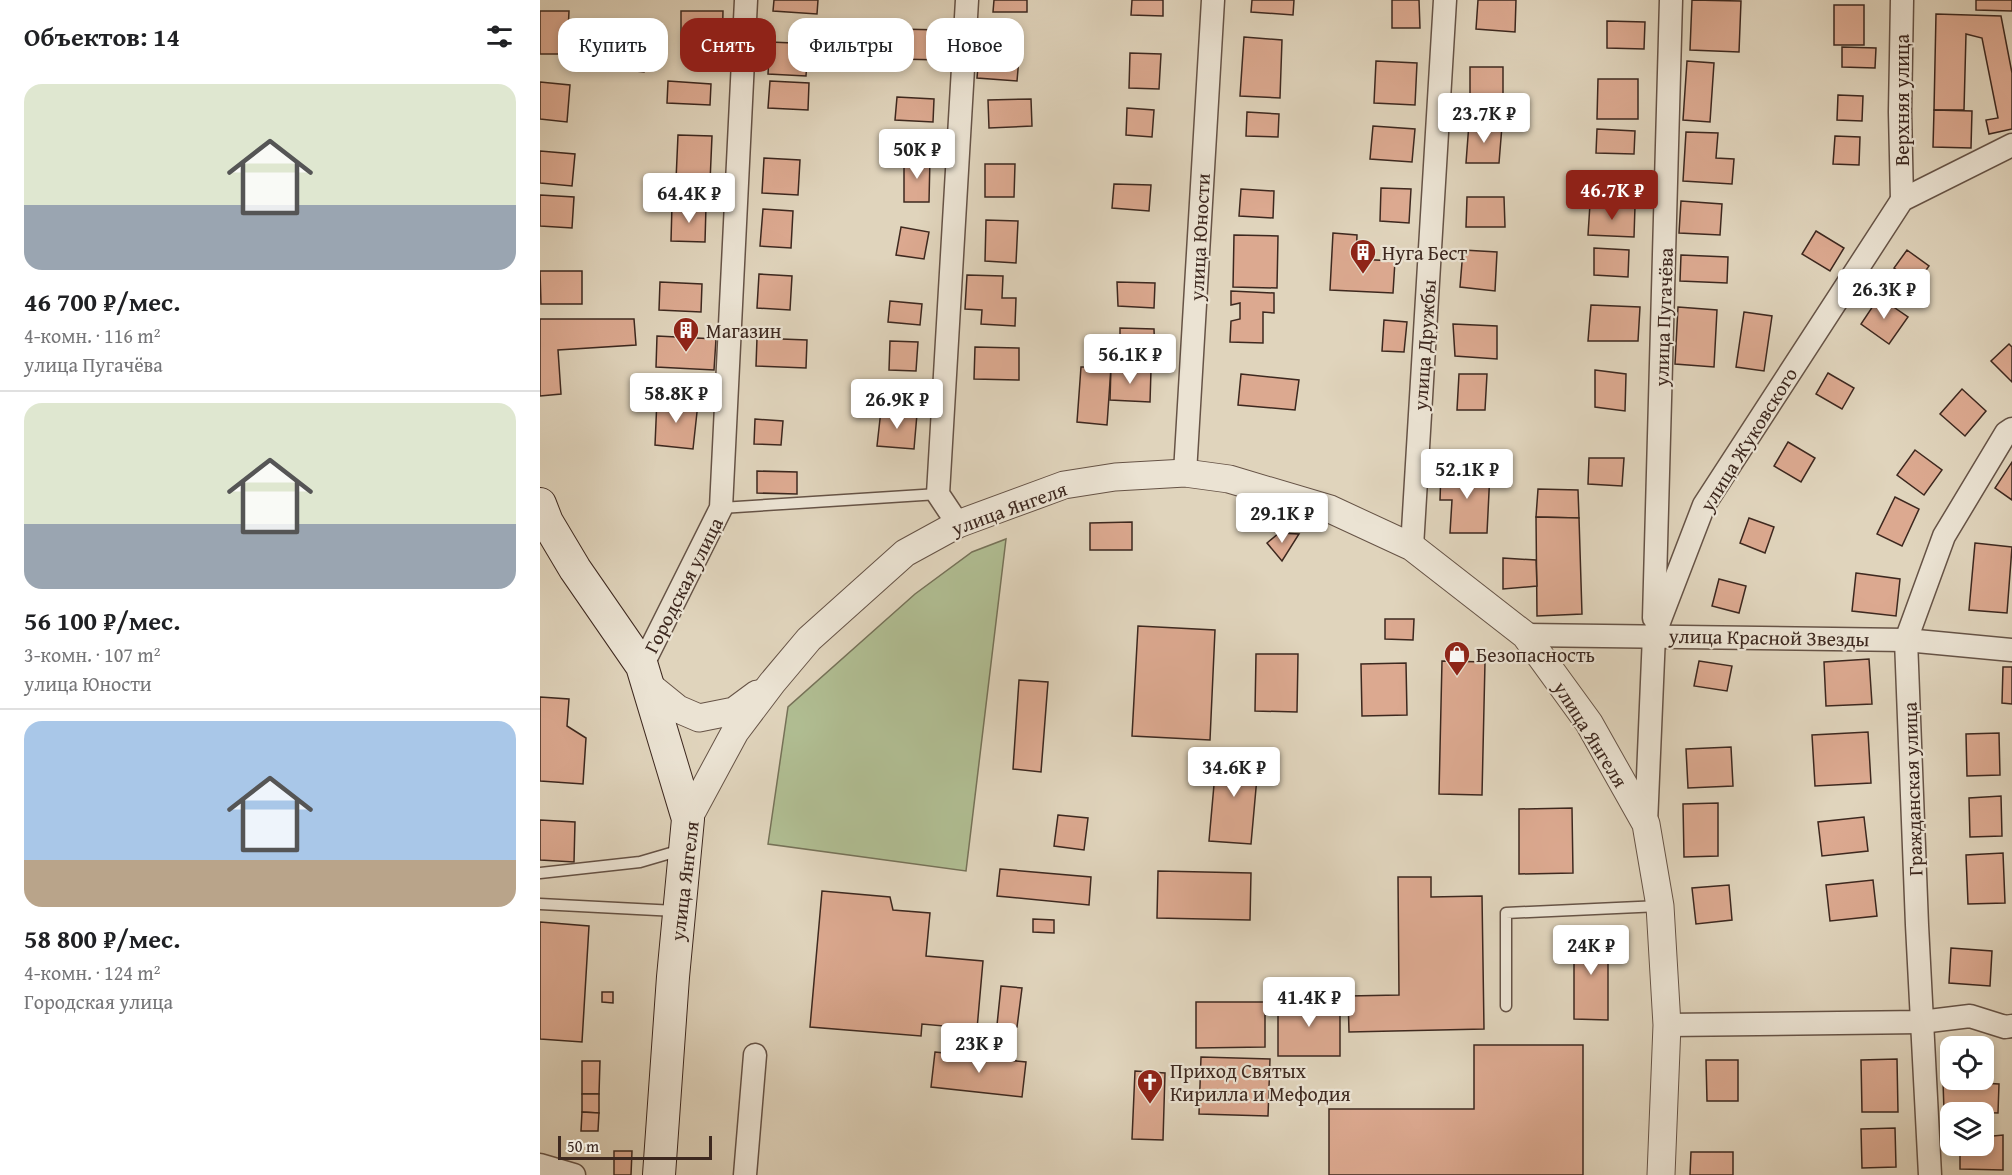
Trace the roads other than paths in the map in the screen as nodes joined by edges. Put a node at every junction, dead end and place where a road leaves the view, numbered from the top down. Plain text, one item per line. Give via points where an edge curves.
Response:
1 (746, 0) edge
2 (967, 0) edge
3 (1213, 0) edge
4 (1445, 0) edge
5 (1671, 0) edge
6 (1902, 0) edge
7 (2012, 145) edge
8 (1902, 200) junction
9 (2012, 429) edge
10 (1185, 473) junction
11 (938, 494) junction
12 (540, 504) edge
13 (721, 508) junction
14 (958, 524) junction
15 (1412, 547) junction
16 (1525, 634) junction
17 (1654, 635) junction
18 (1906, 640) junction
19 (2012, 650) edge
20 (644, 675) junction
21 (772, 683) junction
22 (1646, 824) junction
23 (687, 834) junction
24 (540, 873) edge
25 (540, 904) edge
26 (1660, 906) junction
27 (679, 912) junction
28 (1506, 1006) dead end
29 (1921, 1022) junction
30 (1667, 1025) junction
31 (2012, 1026) edge
32 (755, 1055) dead end
33 (540, 1165) edge
34 (574, 1175) edge
35 (659, 1175) edge
36 (745, 1175) edge
37 (1661, 1175) edge
38 (1930, 1175) edge

1 - 13 street, Городская улица
2 - 11 street
3 - 10 street, улица Юности
4 - 15 street, улица Дружбы
5 - 17 street, улица Пугачёва
6 - 8 street, Верхняя улица
7 - 8 street
8 - 17 street, улица Жуковского via 1704,505
9 - 18 street, Гражданская улица via 1944,536
10 - 14 street, улица Янгеля via 1064,485
10 - 15 street, улица Янгеля via 1229,479 1330,509
11 - 13 lane
11 - 14 street
12 - 20 main road via 575,569
13 - 20 street, Городская улица
14 - 21 street, улица Янгеля via 905,553 809,639
15 - 16 street, улица Янгеля
16 - 17 street, улица Красной Звезды
16 - 22 street, улица Янгеля via 1589,723
17 - 18 street, улица Красной Звезды
17 - 22 street, улица Жуковского
18 - 19 street, улица Красной Звезды
18 - 29 street, Гражданская улица
20 - 21 street via 678,709 699,718 734,711
20 - 23 main road
21 - 23 street, улица Янгеля via 735,732
22 - 26 street, улица Янгеля
23 - 24 lane via 640,862
23 - 27 main road, улица Янгеля
25 - 27 lane
26 - 28 lane via 1506,913
26 - 30 street, улица Янгеля
27 - 35 main road, улица Янгеля
29 - 30 street
29 - 31 street via 1970,1016
29 - 38 street, Гражданская улица
30 - 37 street, улица Янгеля
32 - 36 street
33 - 34 street

